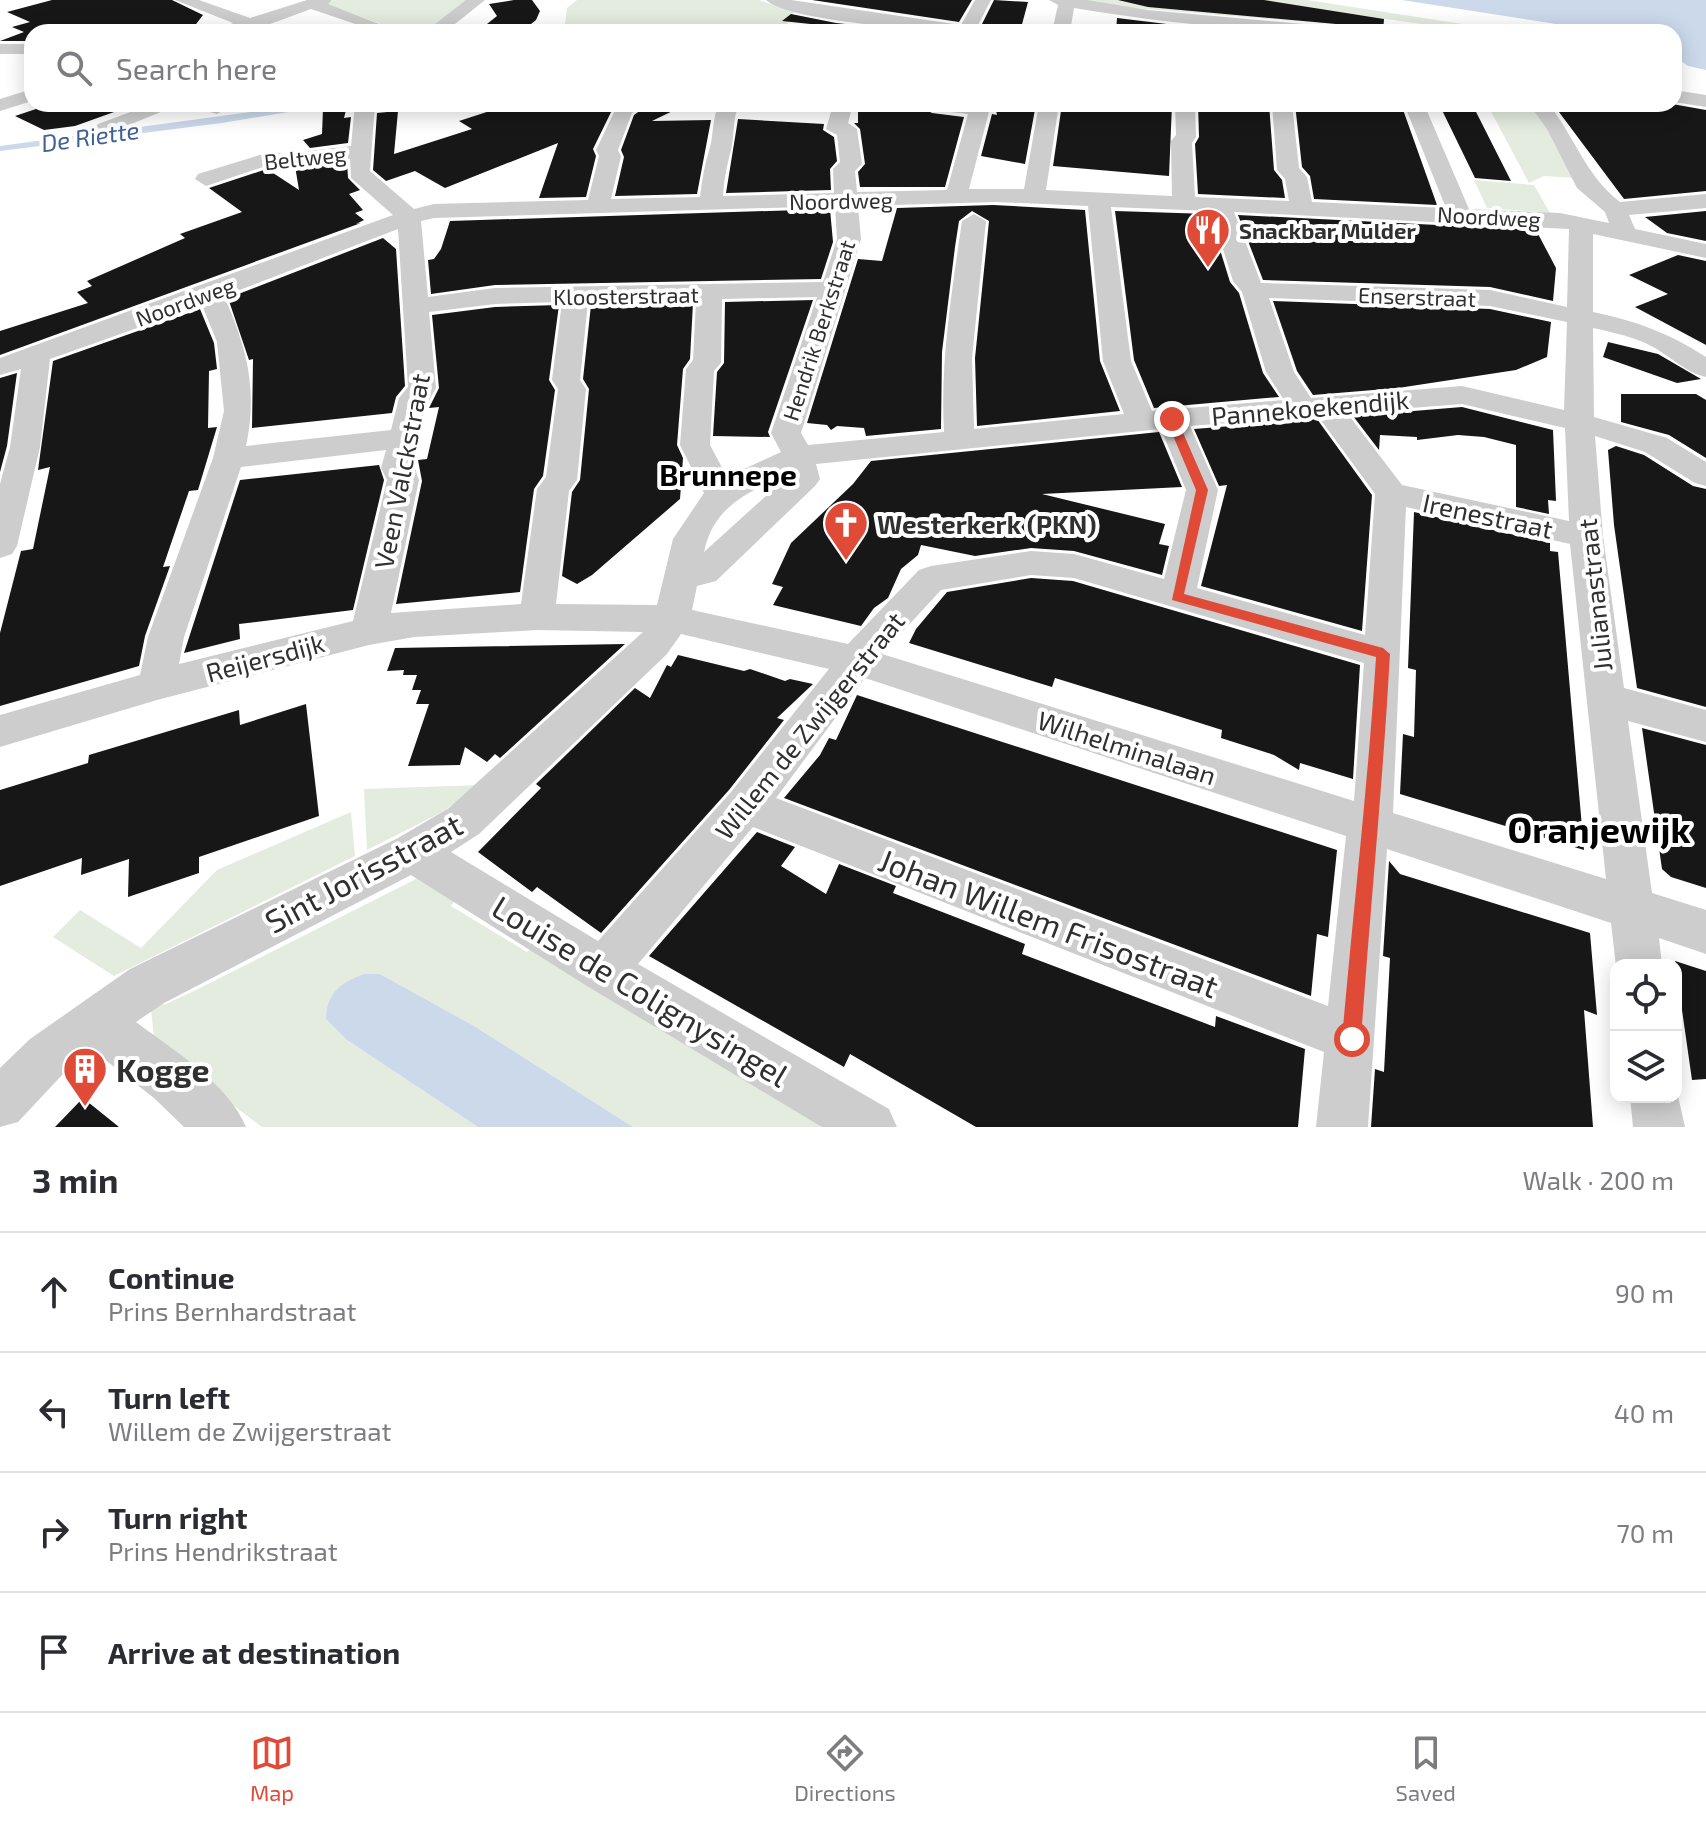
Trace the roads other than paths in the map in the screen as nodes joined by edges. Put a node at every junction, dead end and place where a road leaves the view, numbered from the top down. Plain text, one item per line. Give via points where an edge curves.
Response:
1 (183, 0) edge
2 (774, 0) edge
3 (983, 0) edge
4 (1062, 1) edge
5 (318, 2) edge
6 (472, 4) edge
7 (248, 24) joint
8 (370, 24) dead end
9 (445, 24) edge
10 (473, 24) edge
11 (875, 24) edge
12 (974, 24) edge
13 (1061, 24) edge
14 (1173, 24) edge
15 (24, 47) edge
16 (0, 49) edge
17 (24, 97) edge
18 (1682, 97) edge
19 (1706, 101) edge
20 (4, 102) edge
21 (148, 112) edge
22 (364, 112) edge
23 (621, 112) edge
24 (725, 112) edge
25 (840, 112) edge
26 (979, 112) edge
27 (1048, 112) edge
28 (1185, 112) edge
29 (1283, 112) edge
30 (1417, 112) edge
31 (1545, 112) edge
32 (105, 128) dead end
33 (359, 151) junction
34 (206, 179) dead end
35 (957, 194) junction
36 (1034, 197) junction
37 (847, 200) junction
38 (1099, 200) junction
39 (1706, 201) edge
40 (711, 203) junction
41 (1184, 203) junction
42 (1220, 204) junction
43 (598, 205) junction
44 (1301, 206) junction
45 (1460, 215) junction
46 (409, 217) junction
47 (1619, 220) junction
48 (974, 221) dead end
49 (1581, 223) junction
50 (1706, 251) edge
51 (834, 289) junction
52 (1254, 290) junction
53 (210, 293) junction
54 (709, 294) junction
55 (576, 296) junction
56 (418, 306) junction
57 (1579, 318) junction
58 (37, 354) junction
59 (0, 367) edge
60 (1706, 369) edge
61 (1315, 408) junction
62 (1157, 420) junction
63 (1579, 420) junction
64 (405, 438) junction
65 (960, 441) junction
66 (799, 456) junction
67 (228, 458) junction
68 (1706, 476) edge
69 (720, 493) junction
70 (1391, 493) junction
71 (1586, 536) junction
72 (0, 546) edge
73 (681, 576) junction
74 (1177, 597) junction
75 (537, 617) junction
76 (672, 619) junction
77 (369, 631) junction
78 (1383, 654) junction
79 (858, 661) junction
80 (157, 685) junction
81 (1606, 699) junction
82 (1706, 726) edge
83 (0, 731) edge
84 (746, 805) junction
85 (1370, 825) junction
86 (413, 852) junction
87 (1632, 909) junction
88 (1706, 932) edge
89 (1638, 959) edge
90 (603, 970) junction
91 (95, 1022) junction
92 (1352, 1039) junction
93 (1656, 1103) edge
94 (0, 1104) edge
95 (220, 1127) edge
96 (871, 1127) edge
97 (1342, 1127) edge
98 (1659, 1127) edge

1 - 7 street
2 - 11 street
3 - 12 street
4 - 13 street
4 - 14 street
5 - 7 street
5 - 8 street
6 - 9 street
6 - 10 street via 482,18
15 - 16 street
17 - 20 street
18 - 19 street
21 - 32 street
22 - 33 street, Beltweg
23 - 43 street
24 - 40 street
25 - 37 street, Hendrik Berkstraat via 836,129 847,129 851,164 844,169
26 - 35 street
27 - 36 street
28 - 41 street
29 - 44 street via 1288,170 1296,177
30 - 45 street
31 - 47 street via 1588,188
33 - 34 street, Beltweg via 277,161 273,157
33 - 46 street, Beltweg via 364,180
35 - 36 street, Noordweg
35 - 37 street, Noordweg
36 - 38 street, Noordweg
37 - 40 street, Noordweg
37 - 51 street, Hendrik Berkstraat via 849,239
38 - 41 street, Noordweg
38 - 62 street via 1117,361
39 - 47 street
40 - 43 street, Noordweg
41 - 42 street, Noordweg
42 - 44 street, Noordweg
42 - 52 street via 1246,281
43 - 46 street, Noordweg via 467,209
44 - 45 street, Noordweg
45 - 49 street, Noordweg
46 - 53 street, Noordweg
46 - 56 street, Veen Valckstraat
47 - 49 street, Noordweg
47 - 50 street, Noordweg
48 - 65 street via 958,338 955,395
49 - 57 street, Julianastraat
51 - 54 street, Kloosterstraat
51 - 66 street, Hendrik Berkstraat via 786,433
52 - 57 street, Enserstraat via 1490,298
52 - 61 street via 1280,372
53 - 58 street, Noordweg
53 - 67 street via 231,342 239,411
54 - 55 street, Kloosterstraat via 695,290
54 - 69 street via 707,363 700,369 695,445
55 - 56 street, Kloosterstraat via 495,296
55 - 75 street via 561,480 553,489
56 - 64 street, Veen Valckstraat via 422,388 413,398
57 - 60 street, Enserstraat via 1649,334
57 - 63 street, Julianastraat
58 - 59 street, Noordweg
58 - 72 street via 25,447
61 - 62 street, Pannekoekendijk
61 - 63 street, Pannekoekendijk via 1462,395
61 - 70 street
62 - 65 street, Pannekoekendijk
62 - 74 street via 1202,490
63 - 68 street, Pannekoekendijk via 1645,440
63 - 71 street, Julianastraat
64 - 67 street
64 - 77 street, Veen Valckstraat via 397,468 403,480
65 - 66 street, Pannekoekendijk
66 - 69 street, Pannekoekendijk
66 - 73 street via 804,479 704,572
67 - 80 street via 166,637
69 - 73 street via 690,539
70 - 71 street, Irenestraat
70 - 78 street
71 - 81 street, Julianastraat
73 - 76 street
74 - 78 street, Willem de Zwijgerstraat
74 - 79 street, Willem de Zwijgerstraat via 1054,563 944,576 931,579
75 - 76 street, Wilhelminalaan
75 - 77 street, Reijersdijk via 414,623
76 - 79 street, Wilhelminalaan
76 - 86 street, Sint Jorisstraat via 654,644 573,723 464,821
77 - 80 street, Reijersdijk
78 - 85 street
79 - 84 street, Willem de Zwijgerstraat
79 - 85 street, Wilhelminalaan
80 - 83 street, Reijersdijk
81 - 82 street
81 - 87 street, Julianastraat
84 - 90 street, Willem de Zwijgerstraat
84 - 92 street, Johan Willem Frisostraat
85 - 87 street, Wilhelminalaan
85 - 92 street
86 - 90 street, Louise de Colignysingel
86 - 91 street, Sint Jorisstraat via 147,986
87 - 88 street, Wilhelminalaan
87 - 89 street, Julianastraat
90 - 96 street, Louise de Colignysingel
91 - 94 street, Sint Jorisstraat via 47,1056
91 - 95 street via 172,1080
92 - 97 street
93 - 98 street

